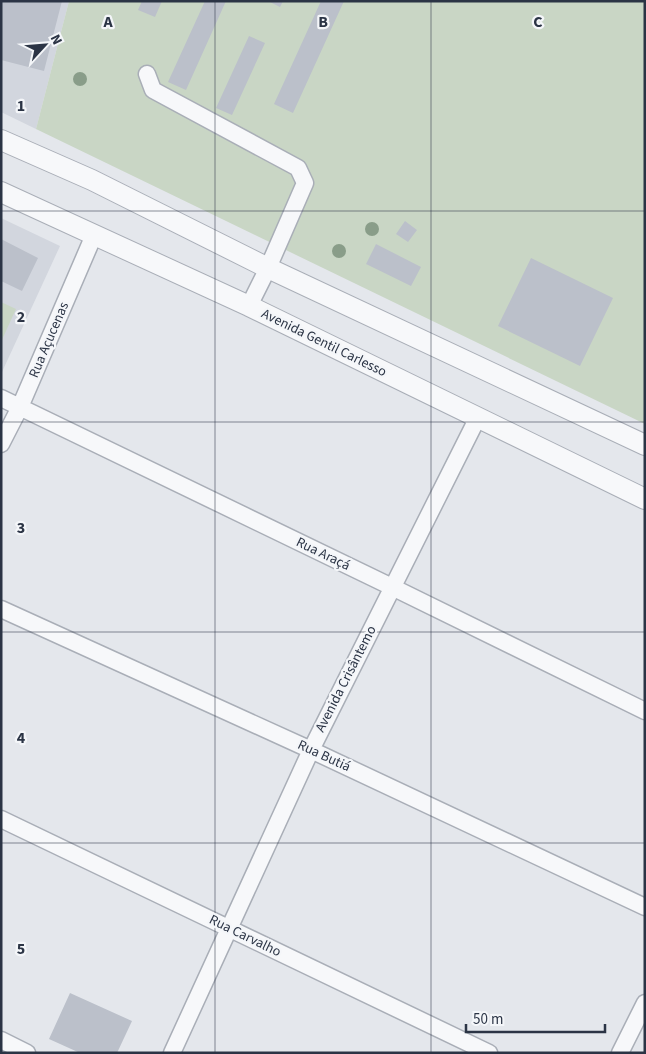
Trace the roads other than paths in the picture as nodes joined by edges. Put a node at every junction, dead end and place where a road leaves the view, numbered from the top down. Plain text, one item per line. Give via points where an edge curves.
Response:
1 (147, 74) dead end
2 (1, 140) edge
3 (1, 192) edge
4 (94, 235) junction
5 (268, 268) junction
6 (249, 306) junction
7 (1, 398) edge
8 (20, 407) junction
9 (478, 417) junction
10 (1, 444) edge
11 (645, 445) edge
12 (645, 499) edge
13 (392, 587) junction
14 (1, 609) edge
15 (645, 711) edge
16 (311, 750) junction
17 (1, 819) edge
18 (645, 907) edge
19 (229, 928) junction
20 (645, 1003) edge
21 (1, 1040) edge
22 (27, 1053) edge
23 (172, 1053) edge
24 (489, 1053) edge
25 (620, 1053) edge

1 - 5 street via 153,90 298,168 306,183
2 - 5 street via 92,180
3 - 4 street, Avenida Gentil Carlesso
4 - 6 street, Avenida Gentil Carlesso
4 - 8 street, Rua Açucenas
5 - 6 street
5 - 11 street
6 - 9 street, Avenida Gentil Carlesso
7 - 8 street, Rua Araçá
8 - 10 street, Rua Açucenas
8 - 13 street, Rua Araçá
9 - 12 street, Avenida Gentil Carlesso
9 - 13 street, Avenida Crisântemo
13 - 15 street, Rua Araçá
13 - 16 street, Avenida Crisântemo
14 - 16 street, Rua Butiá
16 - 18 street, Rua Butiá
16 - 19 street, Avenida Crisântemo
17 - 19 street, Rua Carvalho
19 - 23 street, Avenida Crisântemo
19 - 24 street, Rua Carvalho
20 - 25 street
21 - 22 street

